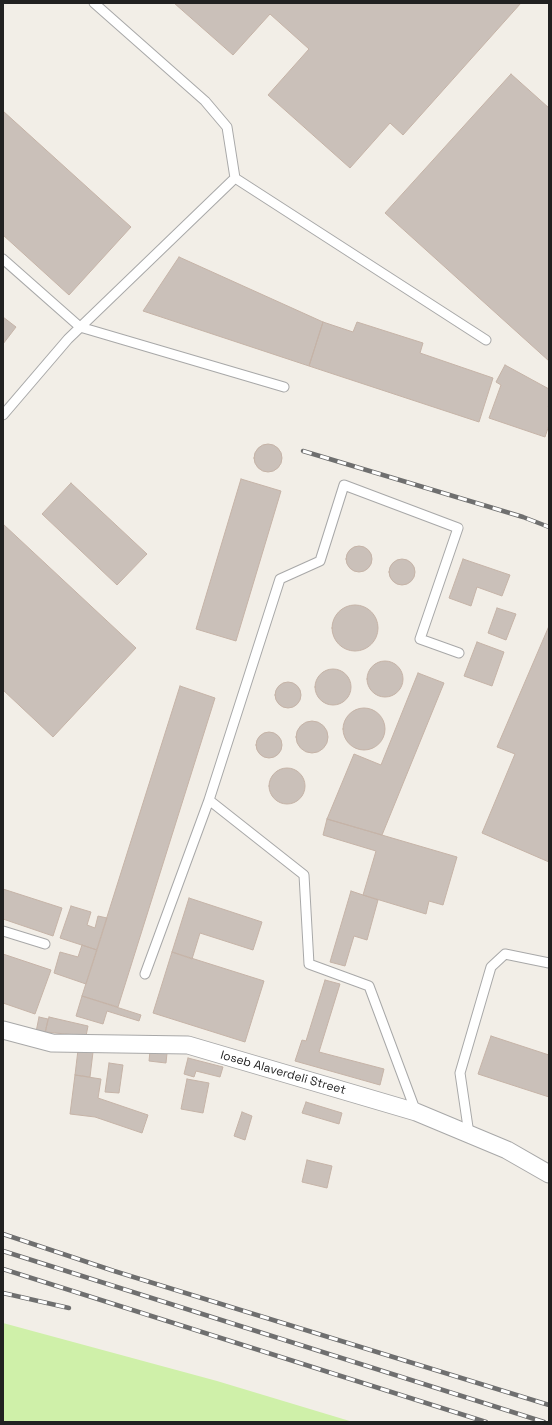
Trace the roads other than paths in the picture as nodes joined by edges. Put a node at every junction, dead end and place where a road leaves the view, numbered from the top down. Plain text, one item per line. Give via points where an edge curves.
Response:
1 (94, 3) edge
2 (235, 178) junction
3 (3, 259) edge
4 (80, 327) junction
5 (486, 340) dead end
6 (284, 387) dead end
7 (3, 415) edge
8 (459, 652) dead end
9 (210, 800) junction
10 (3, 930) edge
11 (45, 944) dead end
12 (549, 963) edge
13 (145, 974) dead end
14 (3, 1030) edge
15 (416, 1112) junction
16 (469, 1134) junction
17 (549, 1174) edge

1 - 2 lane via 205,101 226,127
2 - 4 lane
2 - 5 lane
3 - 4 lane
4 - 6 lane
4 - 7 lane
8 - 9 lane via 420,640 458,528 344,485 320,561 280,579
9 - 13 lane
9 - 15 lane via 304,875 308,964 369,986
10 - 11 lane
12 - 16 lane via 505,954 491,967 460,1073
14 - 15 street, Ioseb Alaverdeli Street via 52,1044 188,1045
15 - 16 street, Ioseb Alaverdeli Street
16 - 17 street, Ioseb Alaverdeli Street via 507,1150

